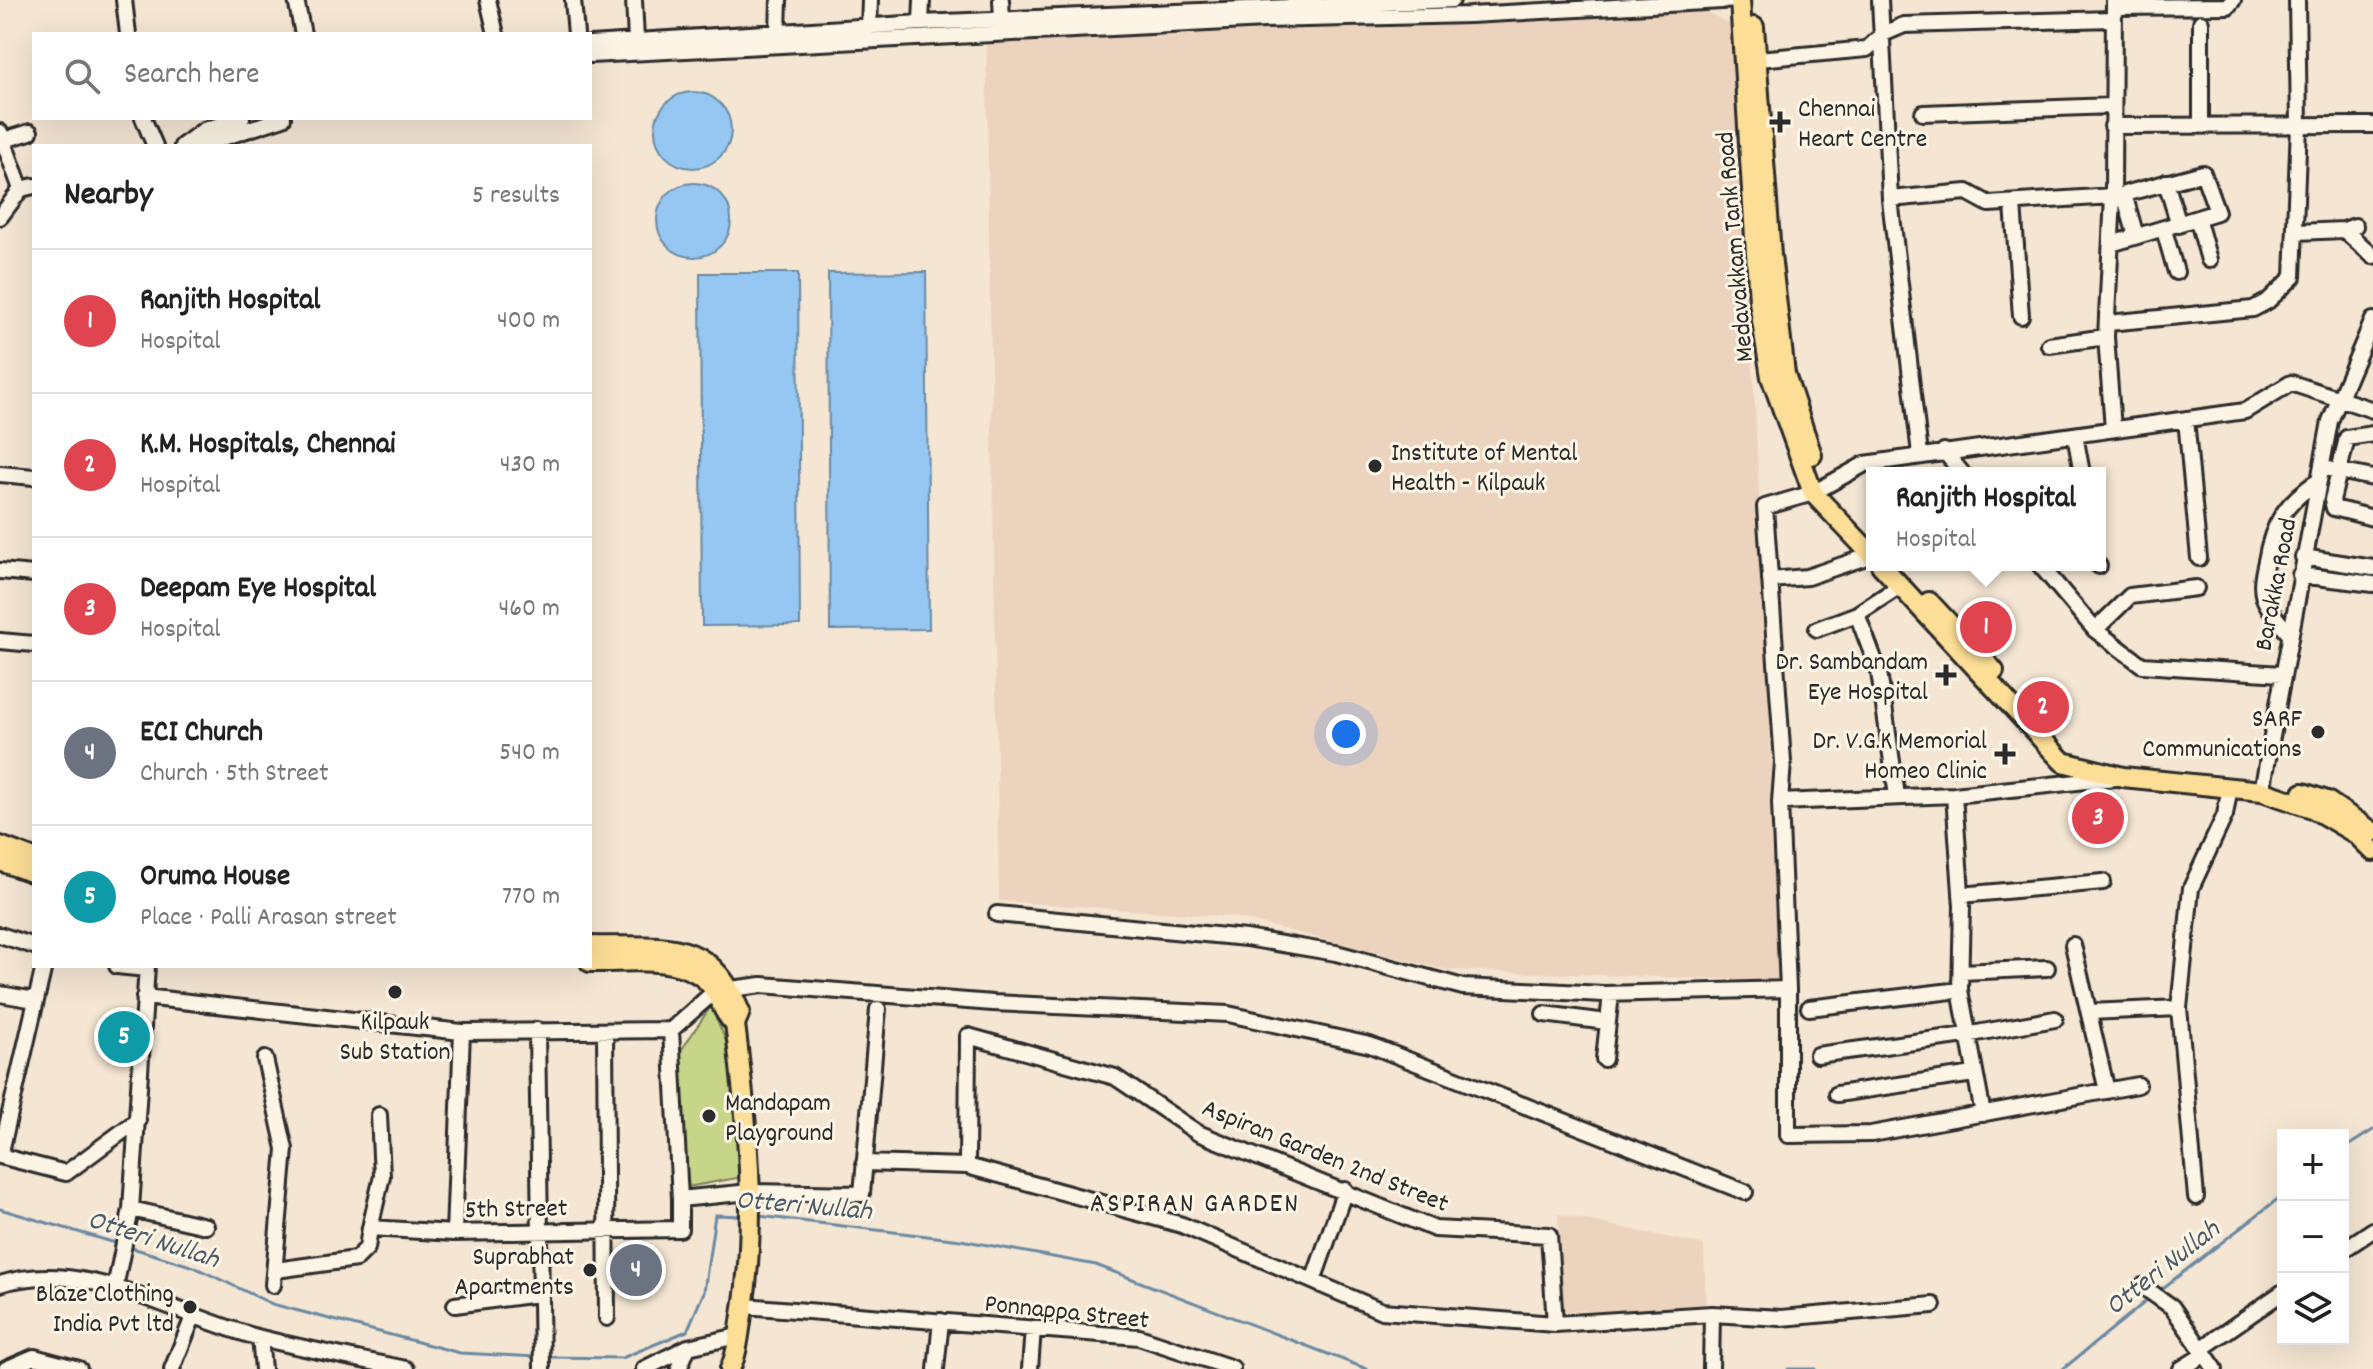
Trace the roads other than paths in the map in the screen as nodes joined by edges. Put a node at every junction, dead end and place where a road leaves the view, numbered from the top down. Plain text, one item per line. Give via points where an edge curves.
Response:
1 (124, 0) edge
2 (296, 0) edge
3 (488, 0) edge
4 (573, 0) edge
5 (634, 0) edge
6 (779, 0) edge
7 (870, 0) edge
8 (922, 0) edge
9 (1001, 0) edge
10 (1049, 0) edge
11 (1452, 0) edge
12 (1740, 0) edge
13 (1751, 0) edge
14 (1880, 0) edge
15 (2233, 0) edge
16 (2297, 0) edge
17 (1354, 3) edge
18 (2178, 3) edge
19 (2114, 9) edge
20 (1002, 19) junction
21 (2201, 22) dead end
22 (921, 23) junction
23 (1047, 24) junction
24 (869, 27) junction
25 (128, 32) edge
26 (303, 32) edge
27 (496, 32) edge
28 (576, 32) edge
29 (778, 32) junction
30 (1883, 34) junction
31 (636, 40) junction
32 (592, 44) edge
33 (592, 55) edge
34 (1758, 59) junction
35 (2112, 106) junction
36 (1923, 113) dead end
37 (144, 120) edge
38 (236, 120) edge
39 (277, 120) edge
40 (2201, 125) junction
41 (2299, 125) junction
42 (2373, 125) edge
43 (2112, 126) junction
44 (30, 132) dead end
45 (2, 136) edge
46 (154, 144) edge
47 (185, 144) edge
48 (204, 144) edge
49 (2166, 182) junction
50 (28, 188) edge
51 (2113, 196) junction
52 (1890, 199) junction
53 (2013, 204) junction
54 (0, 217) edge
55 (2198, 221) junction
56 (2172, 228) junction
57 (2297, 232) junction
58 (2136, 236) junction
59 (2111, 244) junction
60 (2373, 256) edge
61 (2209, 260) dead end
62 (2176, 272) dead end
63 (2021, 316) dead end
64 (2373, 320) edge
65 (2107, 330) junction
66 (2049, 345) dead end
67 (2340, 400) junction
68 (2373, 410) edge
69 (2186, 419) junction
70 (2113, 429) junction
71 (2373, 434) edge
72 (2075, 435) junction
73 (1944, 451) junction
74 (1920, 454) junction
75 (1957, 467) edge
76 (2081, 467) edge
77 (2338, 471) junction
78 (0, 474) edge
79 (2319, 474) junction
80 (32, 477) edge
81 (2373, 478) edge
82 (1818, 490) junction
83 (2312, 513) junction
84 (2373, 518) edge
85 (2373, 525) edge
86 (1866, 535) edge
87 (1866, 548) edge
88 (1866, 557) edge
89 (2303, 557) junction
90 (2199, 558) dead end
91 (2373, 568) edge
92 (0, 571) edge
93 (1886, 571) edge
94 (1900, 571) edge
95 (2045, 571) edge
96 (32, 574) edge
97 (2300, 575) junction
98 (1770, 580) junction
99 (2373, 584) edge
100 (1900, 586) junction
101 (2196, 588) dead end
102 (1857, 614) junction
103 (1817, 629) dead end
104 (2095, 630) junction
105 (2289, 634) junction
106 (0, 641) edge
107 (32, 644) edge
108 (2282, 674) junction
109 (2123, 777) junction
110 (2263, 785) junction
111 (2230, 786) junction
112 (1954, 795) junction
113 (1897, 796) junction
114 (1780, 802) junction
115 (2373, 832) edge
116 (0, 846) edge
117 (2373, 851) edge
118 (32, 858) edge
119 (0, 861) edge
120 (32, 872) edge
121 (2103, 882) dead end
122 (1961, 895) junction
123 (997, 914) dead end
124 (0, 935) edge
125 (32, 945) edge
126 (2073, 945) dead end
127 (592, 946) edge
128 (592, 962) edge
129 (43, 968) edge
130 (147, 968) edge
131 (2047, 968) dead end
132 (1961, 972) junction
133 (1788, 989) junction
134 (723, 990) junction
135 (1960, 990) junction
136 (0, 994) edge
137 (1611, 994) junction
138 (144, 997) junction
139 (35, 1000) junction
140 (1809, 1008) dead end
141 (2179, 1008) junction
142 (878, 1009) dead end
143 (2089, 1012) junction
144 (1544, 1014) dead end
145 (2055, 1019) dead end
146 (1607, 1022) junction
147 (537, 1030) junction
148 (671, 1030) junction
149 (605, 1031) junction
150 (462, 1032) junction
151 (1966, 1035) junction
152 (1817, 1055) dead end
153 (265, 1059) dead end
154 (1604, 1059) dead end
155 (1974, 1074) junction
156 (2138, 1085) dead end
157 (2107, 1091) junction
158 (1837, 1094) dead end
159 (1983, 1114) junction
160 (379, 1115) dead end
161 (138, 1120) junction
162 (864, 1163) junction
163 (967, 1166) junction
164 (1345, 1190) junction
165 (1745, 1192) dead end
166 (2196, 1197) dead end
167 (680, 1199) junction
168 (750, 1200) junction
169 (131, 1209) junction
170 (206, 1226) dead end
171 (370, 1228) junction
172 (608, 1229) junction
173 (2373, 1230) edge
174 (541, 1231) junction
175 (454, 1233) junction
176 (2349, 1246) edge
177 (1313, 1281) junction
178 (0, 1284) edge
179 (2142, 1286) dead end
180 (115, 1288) junction
181 (538, 1294) junction
182 (2277, 1296) edge
183 (455, 1305) dead end
184 (1933, 1305) dead end
185 (744, 1306) junction
186 (1712, 1314) junction
187 (193, 1317) junction
188 (607, 1318) dead end
189 (941, 1321) junction
190 (1555, 1324) junction
191 (1033, 1328) junction
192 (738, 1336) junction
193 (260, 1338) junction
194 (688, 1347) junction
195 (2203, 1351) junction
196 (373, 1366) edge
197 (734, 1366) edge
198 (542, 1368) edge
199 (1232, 1368) edge
200 (1711, 1368) edge
201 (6, 1369) edge
202 (79, 1369) edge
203 (172, 1369) edge
204 (263, 1369) edge
205 (406, 1369) edge
206 (644, 1369) edge
207 (679, 1369) edge
208 (936, 1369) edge
209 (1030, 1369) edge
210 (2181, 1369) edge
211 (2215, 1369) edge

1 - 25 street
2 - 26 street
3 - 27 street
4 - 28 street
5 - 31 street
6 - 29 street
7 - 24 street
8 - 22 street
9 - 20 street
10 - 23 street
11 - 17 street
12 - 23 street
12 - 82 main road, Medavakkam Tank Road via 1765,351
13 - 34 main road, Medavakkam Tank Road
14 - 30 street
15 - 18 street via 2228,6
16 - 41 street
17 - 23 street
18 - 19 street
19 - 30 street via 1904,25
19 - 35 street
20 - 22 street
20 - 23 street
21 - 40 street
22 - 24 street
23 - 33 street
24 - 29 street
29 - 31 street
30 - 34 street via 1867,49
30 - 52 street
31 - 32 street
34 - 82 main road, Medavakkam Tank Road via 1785,374
35 - 36 street
35 - 43 street
37 - 46 street
38 - 47 street via 204,130
39 - 48 street
40 - 41 street
40 - 43 street
41 - 42 street
41 - 57 street
43 - 51 street
44 - 45 street
45 - 50 street
49 - 55 street via 2197,172 2206,176 2217,212
49 - 56 street
49 - 58 street via 2124,194
50 - 54 street
51 - 53 street
51 - 59 street
52 - 53 street via 1967,192 1989,204
52 - 74 street
53 - 63 street
55 - 56 street
55 - 61 street
56 - 58 street
56 - 62 street
57 - 60 street via 2350,228
57 - 65 street via 2293,277 2262,306
58 - 59 street
59 - 65 street
64 - 67 street, Barakka Road
65 - 66 street
65 - 70 street
67 - 68 street
67 - 69 street via 2291,383 2245,411
67 - 79 street, Barakka Road
69 - 70 street
69 - 90 street
70 - 72 street
71 - 77 street via 2347,438
72 - 73 street
72 - 76 street
73 - 74 street
73 - 75 street
74 - 82 street via 1865,464
77 - 79 street
77 - 81 street
77 - 84 street via 2334,508
78 - 80 street
79 - 83 street, Barakka Road
79 - 105 street via 2281,512 2270,533 2262,585 2265,600
82 - 86 main road, Medavakkam Tank Road
82 - 87 main road, Medavakkam Tank Road
82 - 98 street via 1765,507
83 - 85 street
83 - 89 street, Barakka Road
88 - 98 street via 1807,577
89 - 91 street
89 - 97 street, Barakka Road
92 - 96 street
93 - 100 main road
94 - 110 main road via 2068,751 2133,767
95 - 104 street
97 - 99 street
97 - 105 street, Barakka Road
98 - 114 street via 1782,730
100 - 102 street
100 - 109 main road via 2063,762
101 - 104 street via 2130,596
102 - 103 street
102 - 113 street via 1879,672
104 - 108 street via 2142,665
105 - 108 street, Barakka Road
106 - 107 street
108 - 110 street, Barakka Road
109 - 111 main road
109 - 112 street
110 - 111 main road
110 - 115 main road via 2327,801
110 - 117 main road via 2356,834
111 - 141 street via 2225,815 2191,888
112 - 113 street
112 - 122 street
113 - 114 street
114 - 133 street
116 - 118 main road
119 - 120 main road
121 - 122 street
122 - 132 street
123 - 137 street via 1258,940 1336,953 1463,987
124 - 125 street
126 - 143 street
127 - 134 main road via 676,948 707,961
128 - 134 main road via 674,964
129 - 139 street
130 - 138 street
131 - 132 street
132 - 135 street
133 - 137 street
133 - 159 street via 1788,1135 1871,1134
134 - 148 street
134 - 165 street via 762,985 1228,1014 1370,1045
134 - 168 main road via 727,1017 735,1024
135 - 140 street
135 - 151 street
136 - 139 street
137 - 146 street
138 - 150 street
138 - 161 street
139 - 161 street via 0,1156 66,1173
141 - 143 street
141 - 166 street
142 - 162 street
143 - 157 street
144 - 146 street
145 - 151 street
146 - 154 street
147 - 149 street
147 - 150 street
147 - 174 street
148 - 149 street
148 - 167 street
149 - 172 street
150 - 175 street
151 - 152 street
151 - 155 street
153 - 171 street via 285,1149 275,1278 356,1259 367,1248
155 - 158 street
155 - 159 street
156 - 157 street
157 - 159 street
160 - 171 street via 382,1176
161 - 169 street
162 - 163 street
162 - 168 street via 862,1194
163 - 164 street, Aspiran Garden 2nd Street via 968,1036 1115,1077 1198,1133
163 - 177 street via 1182,1225
164 - 177 street
164 - 190 street, Aspiran Garden 2nd Street via 1435,1229 1549,1235
167 - 168 street
167 - 172 street, 5th Street via 680,1229
168 - 185 main road
169 - 170 street
169 - 180 street
171 - 175 street, 5th Street
172 - 174 street, 5th Street
172 - 188 street
173 - 176 street
174 - 175 street, 5th Street
174 - 181 street
177 - 190 street via 1382,1311
178 - 180 street via 17,1278 75,1280
179 - 195 street via 2172,1307
180 - 187 street
181 - 183 street
181 - 198 street
182 - 195 street
184 - 186 street via 1781,1318
185 - 189 street, Ponnappa Street
185 - 192 main road
186 - 190 street
186 - 200 street
187 - 193 street
187 - 203 street
189 - 191 street, Ponnappa Street
189 - 208 street
191 - 199 street, Ponnappa Street via 1139,1337
191 - 209 street
192 - 194 street
192 - 197 main road
193 - 196 street
193 - 204 street
194 - 206 street
194 - 207 street
195 - 210 street
195 - 211 street
196 - 205 street
201 - 202 street via 34,1357

